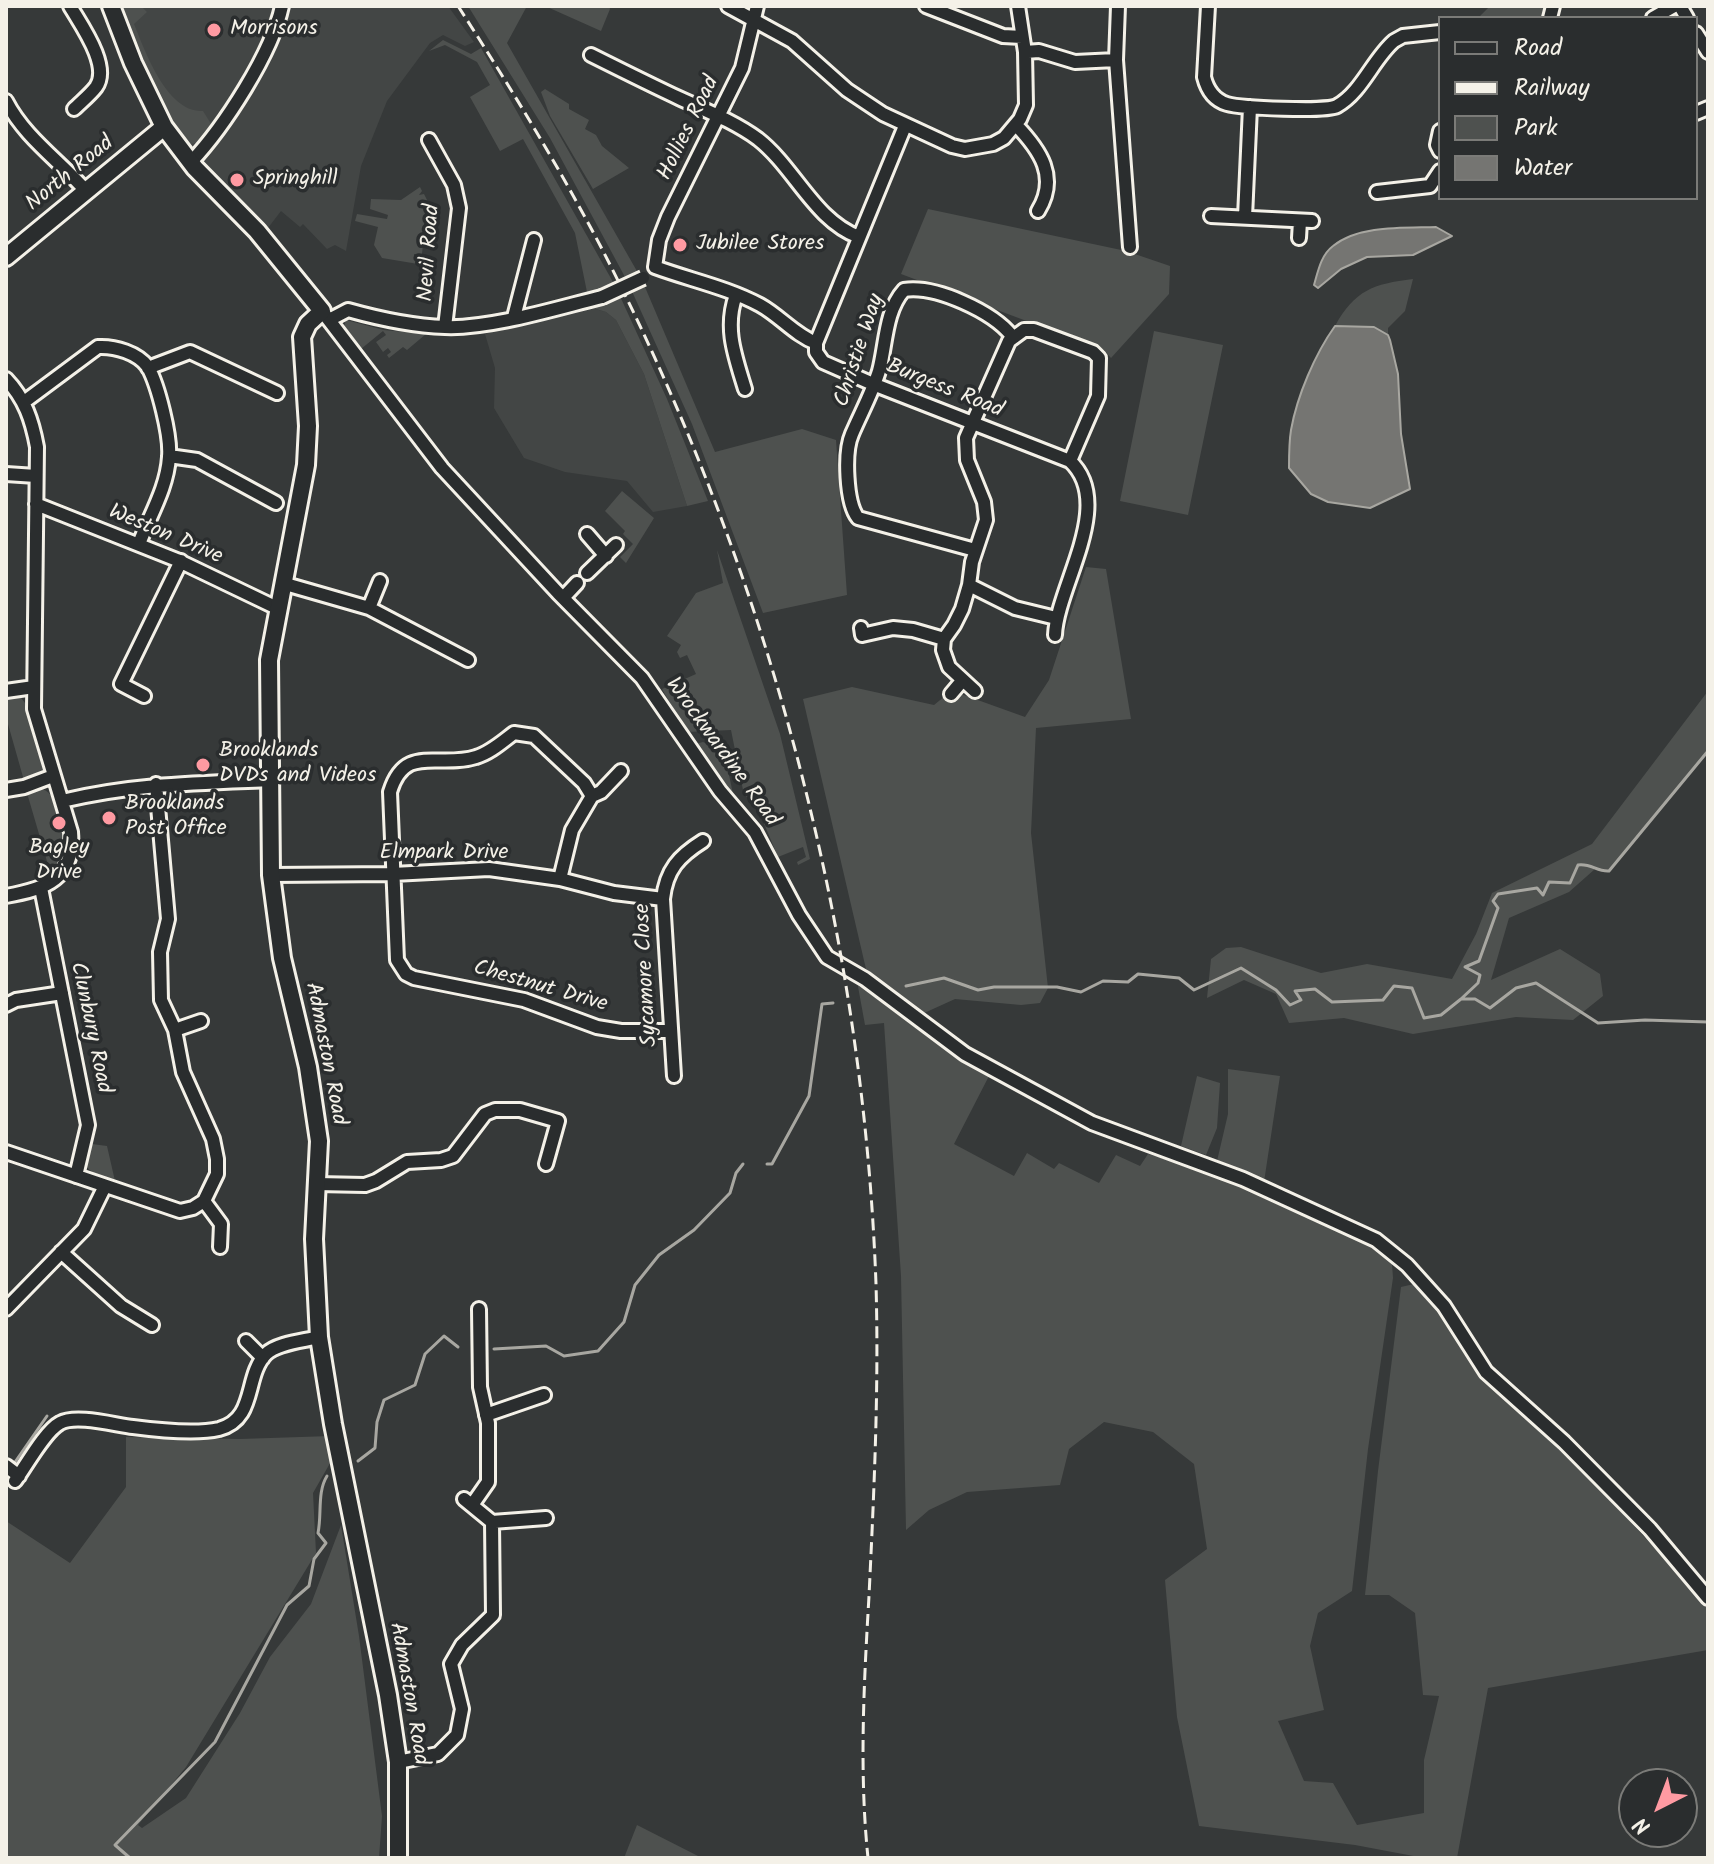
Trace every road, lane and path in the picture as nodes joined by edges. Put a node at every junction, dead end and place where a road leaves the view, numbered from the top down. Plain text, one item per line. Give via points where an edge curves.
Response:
1 (70, 6) edge
2 (111, 6) edge
3 (282, 6) edge
4 (728, 6) edge
5 (757, 6) edge
6 (926, 6) edge
7 (1018, 6) edge
8 (1118, 6) edge
9 (1208, 6) edge
10 (1677, 6) edge
11 (1657, 16) edge
12 (754, 22) junction
13 (1438, 32) edge
14 (1022, 37) junction
15 (1025, 52) junction
16 (591, 55) dead end
17 (1116, 60) junction
18 (6, 101) edge
19 (1250, 107) junction
20 (74, 109) dead end
21 (717, 116) junction
22 (1016, 125) junction
23 (905, 126) junction
24 (164, 127) junction
25 (429, 140) dead end
26 (191, 162) junction
27 (1438, 174) edge
28 (87, 192) junction
29 (1377, 192) dead end
30 (1038, 211) dead end
31 (1211, 216) dead end
32 (1245, 217) junction
33 (859, 237) junction
34 (1299, 238) dead end
35 (534, 240) dead end
36 (1130, 247) dead end
37 (6, 257) edge
38 (655, 267) junction
39 (736, 295) junction
40 (325, 316) junction
41 (514, 317) junction
42 (445, 327) junction
43 (730, 336) junction
44 (1012, 336) junction
45 (716, 337) dead end
46 (816, 343) junction
47 (148, 368) junction
48 (6, 379) edge
49 (873, 384) junction
50 (745, 389) dead end
51 (277, 393) dead end
52 (24, 402) junction
53 (971, 423) junction
54 (169, 456) junction
55 (1070, 461) junction
56 (6, 474) edge
57 (36, 476) junction
58 (36, 504) junction
59 (269, 504) dead end
60 (587, 534) dead end
61 (139, 544) junction
62 (616, 545) dead end
63 (975, 550) junction
64 (606, 556) junction
65 (181, 561) junction
66 (380, 581) dead end
67 (282, 583) junction
68 (969, 585) junction
69 (563, 598) junction
70 (277, 608) junction
71 (369, 608) junction
72 (1056, 618) junction
73 (861, 628) dead end
74 (1055, 635) dead end
75 (944, 639) junction
76 (468, 660) dead end
77 (962, 681) junction
78 (34, 687) junction
79 (6, 691) edge
80 (975, 691) dead end
81 (951, 694) dead end
82 (144, 696) dead end
83 (621, 771) dead end
84 (53, 776) junction
85 (270, 780) junction
86 (156, 784) junction
87 (6, 790) edge
88 (592, 796) junction
89 (62, 801) junction
90 (703, 841) dead end
91 (393, 874) junction
92 (271, 875) junction
93 (560, 879) junction
94 (41, 888) junction
95 (6, 896) edge
96 (663, 899) junction
97 (62, 993) junction
98 (6, 1005) edge
99 (201, 1021) dead end
100 (175, 1030) junction
101 (671, 1031) junction
102 (674, 1076) dead end
103 (6, 1152) edge
104 (546, 1164) dead end
105 (76, 1176) junction
106 (317, 1184) junction
107 (105, 1186) junction
108 (204, 1201) junction
109 (220, 1247) dead end
110 (61, 1252) junction
111 (6, 1309) edge
112 (479, 1309) dead end
113 (148, 1318) dead end
114 (319, 1337) junction
115 (246, 1341) dead end
116 (263, 1358) junction
117 (544, 1395) dead end
118 (486, 1415) junction
119 (14, 1474) edge
120 (546, 1518) dead end
121 (492, 1522) junction
122 (1708, 1598) edge
123 (398, 1762) junction
124 (398, 1858) edge

1 - 20 street via 101,69 98,84
2 - 24 street
3 - 26 street via 244,89
4 - 12 street
5 - 12 street, Hollies Road
6 - 14 street via 1003,36
7 - 14 street
8 - 17 street
9 - 19 street via 1207,88 1225,104
10 - 11 street
12 - 21 street, Hollies Road via 742,68
12 - 23 street via 792,41 847,90
13 - 19 street via 1394,41 1349,97 1333,108
14 - 15 street
15 - 17 street via 1075,62
15 - 22 street via 1026,105
16 - 21 street
17 - 36 street
18 - 28 street via 14,117
19 - 32 street
21 - 33 street via 758,140 824,214
21 - 38 street, Hollies Road via 668,217
22 - 23 street via 993,144 965,149
22 - 30 street via 1042,156 1047,197
23 - 33 street
24 - 26 street
24 - 28 street, North Road
25 - 42 street, Nevil Road via 454,185 459,208
26 - 40 street via 257,231
27 - 29 street via 1430,186
28 - 37 street, North Road
31 - 32 street
32 - 34 street via 1306,221
33 - 46 street
35 - 41 street
38 - 39 street, Burgess Road
38 - 41 street, bridge via 602,297
39 - 43 street
39 - 46 street, Burgess Road
40 - 42 street via 348,310
40 - 67 street, Admaston Road via 308,324 302,337 306,465
40 - 69 street, Wrockwardine Road via 442,468
41 - 42 street
43 - 45 street
43 - 50 street
44 - 49 street, Christie Way via 982,311 925,290 904,290 892,308
44 - 53 street
44 - 55 street via 1034,330 1099,358 1098,396
46 - 49 street, Burgess Road via 823,362
47 - 51 street via 190,352
47 - 52 street via 126,352 98,347
47 - 54 street via 166,423
48 - 52 street
49 - 53 street, Burgess Road
49 - 63 street, Christie Way via 849,446 854,514
52 - 57 street via 37,447
53 - 55 street, Burgess Road
53 - 63 street via 967,460 986,520
54 - 59 street via 197,460
54 - 61 street
55 - 72 street via 1082,479 1085,526 1077,565
56 - 57 street
57 - 58 street
58 - 61 street, Weston Drive
58 - 78 street
60 - 64 street
61 - 65 street, Weston Drive
62 - 64 street
63 - 68 street
64 - 69 street
65 - 70 street, Weston Drive
65 - 82 street via 121,684
66 - 71 street
67 - 70 street, Admaston Road
67 - 71 street
68 - 72 street via 1015,608
68 - 75 street
69 - 122 street, Wrockwardine Road via 642,678 755,832 827,957 965,1054 1092,1123 1243,1179 1376,1240 1444,1306 1486,1372 1650,1529
70 - 85 street, Admaston Road via 269,660
71 - 76 street
72 - 74 street
73 - 75 street via 862,635 893,628
75 - 77 street via 949,667
77 - 80 street
77 - 81 street
78 - 79 street
78 - 84 street via 38,727
83 - 88 street
84 - 87 street
84 - 89 street
85 - 86 street
85 - 92 street, Admaston Road
86 - 89 street
86 - 100 street via 168,919 160,952 161,1000
88 - 91 street, Chestnut Drive via 534,736 524,733 514,733 475,758 413,761 402,766 390,792
88 - 93 street via 572,830
89 - 94 street via 72,849 63,871
90 - 96 street, Sycamore Close via 668,873
91 - 92 street, Elmpark Drive
91 - 93 street, Elmpark Drive via 489,869
91 - 101 street, Chestnut Drive via 397,960 406,974 524,1000 597,1027
92 - 106 street, Admaston Road via 282,958 311,1082 319,1141
93 - 96 street, Elmpark Drive
94 - 95 street
94 - 97 street, Clunbury Road
96 - 101 street, Sycamore Close
97 - 98 street
97 - 105 street, Clunbury Road via 88,1125
99 - 100 street
100 - 108 street via 183,1072 217,1159 217,1174
101 - 102 street, Sycamore Close
103 - 105 street
104 - 106 street via 558,1121 520,1110 495,1110 485,1114 453,1156 407,1162 365,1185
105 - 107 street
106 - 114 street, Admaston Road
107 - 108 street via 180,1211
107 - 110 street via 84,1229
108 - 109 street via 221,1224
110 - 111 street
110 - 113 street via 121,1306
112 - 118 street via 480,1387
114 - 116 street via 275,1348
114 - 123 street, Admaston Road
115 - 116 street
116 - 119 street via 247,1405 223,1428 138,1428 69,1420 55,1427
117 - 118 street
118 - 121 street via 488,1482 468,1502
120 - 121 street
121 - 123 street via 493,1615 462,1645 451,1664 462,1709 457,1735 438,1754
123 - 124 street, Admaston Road

